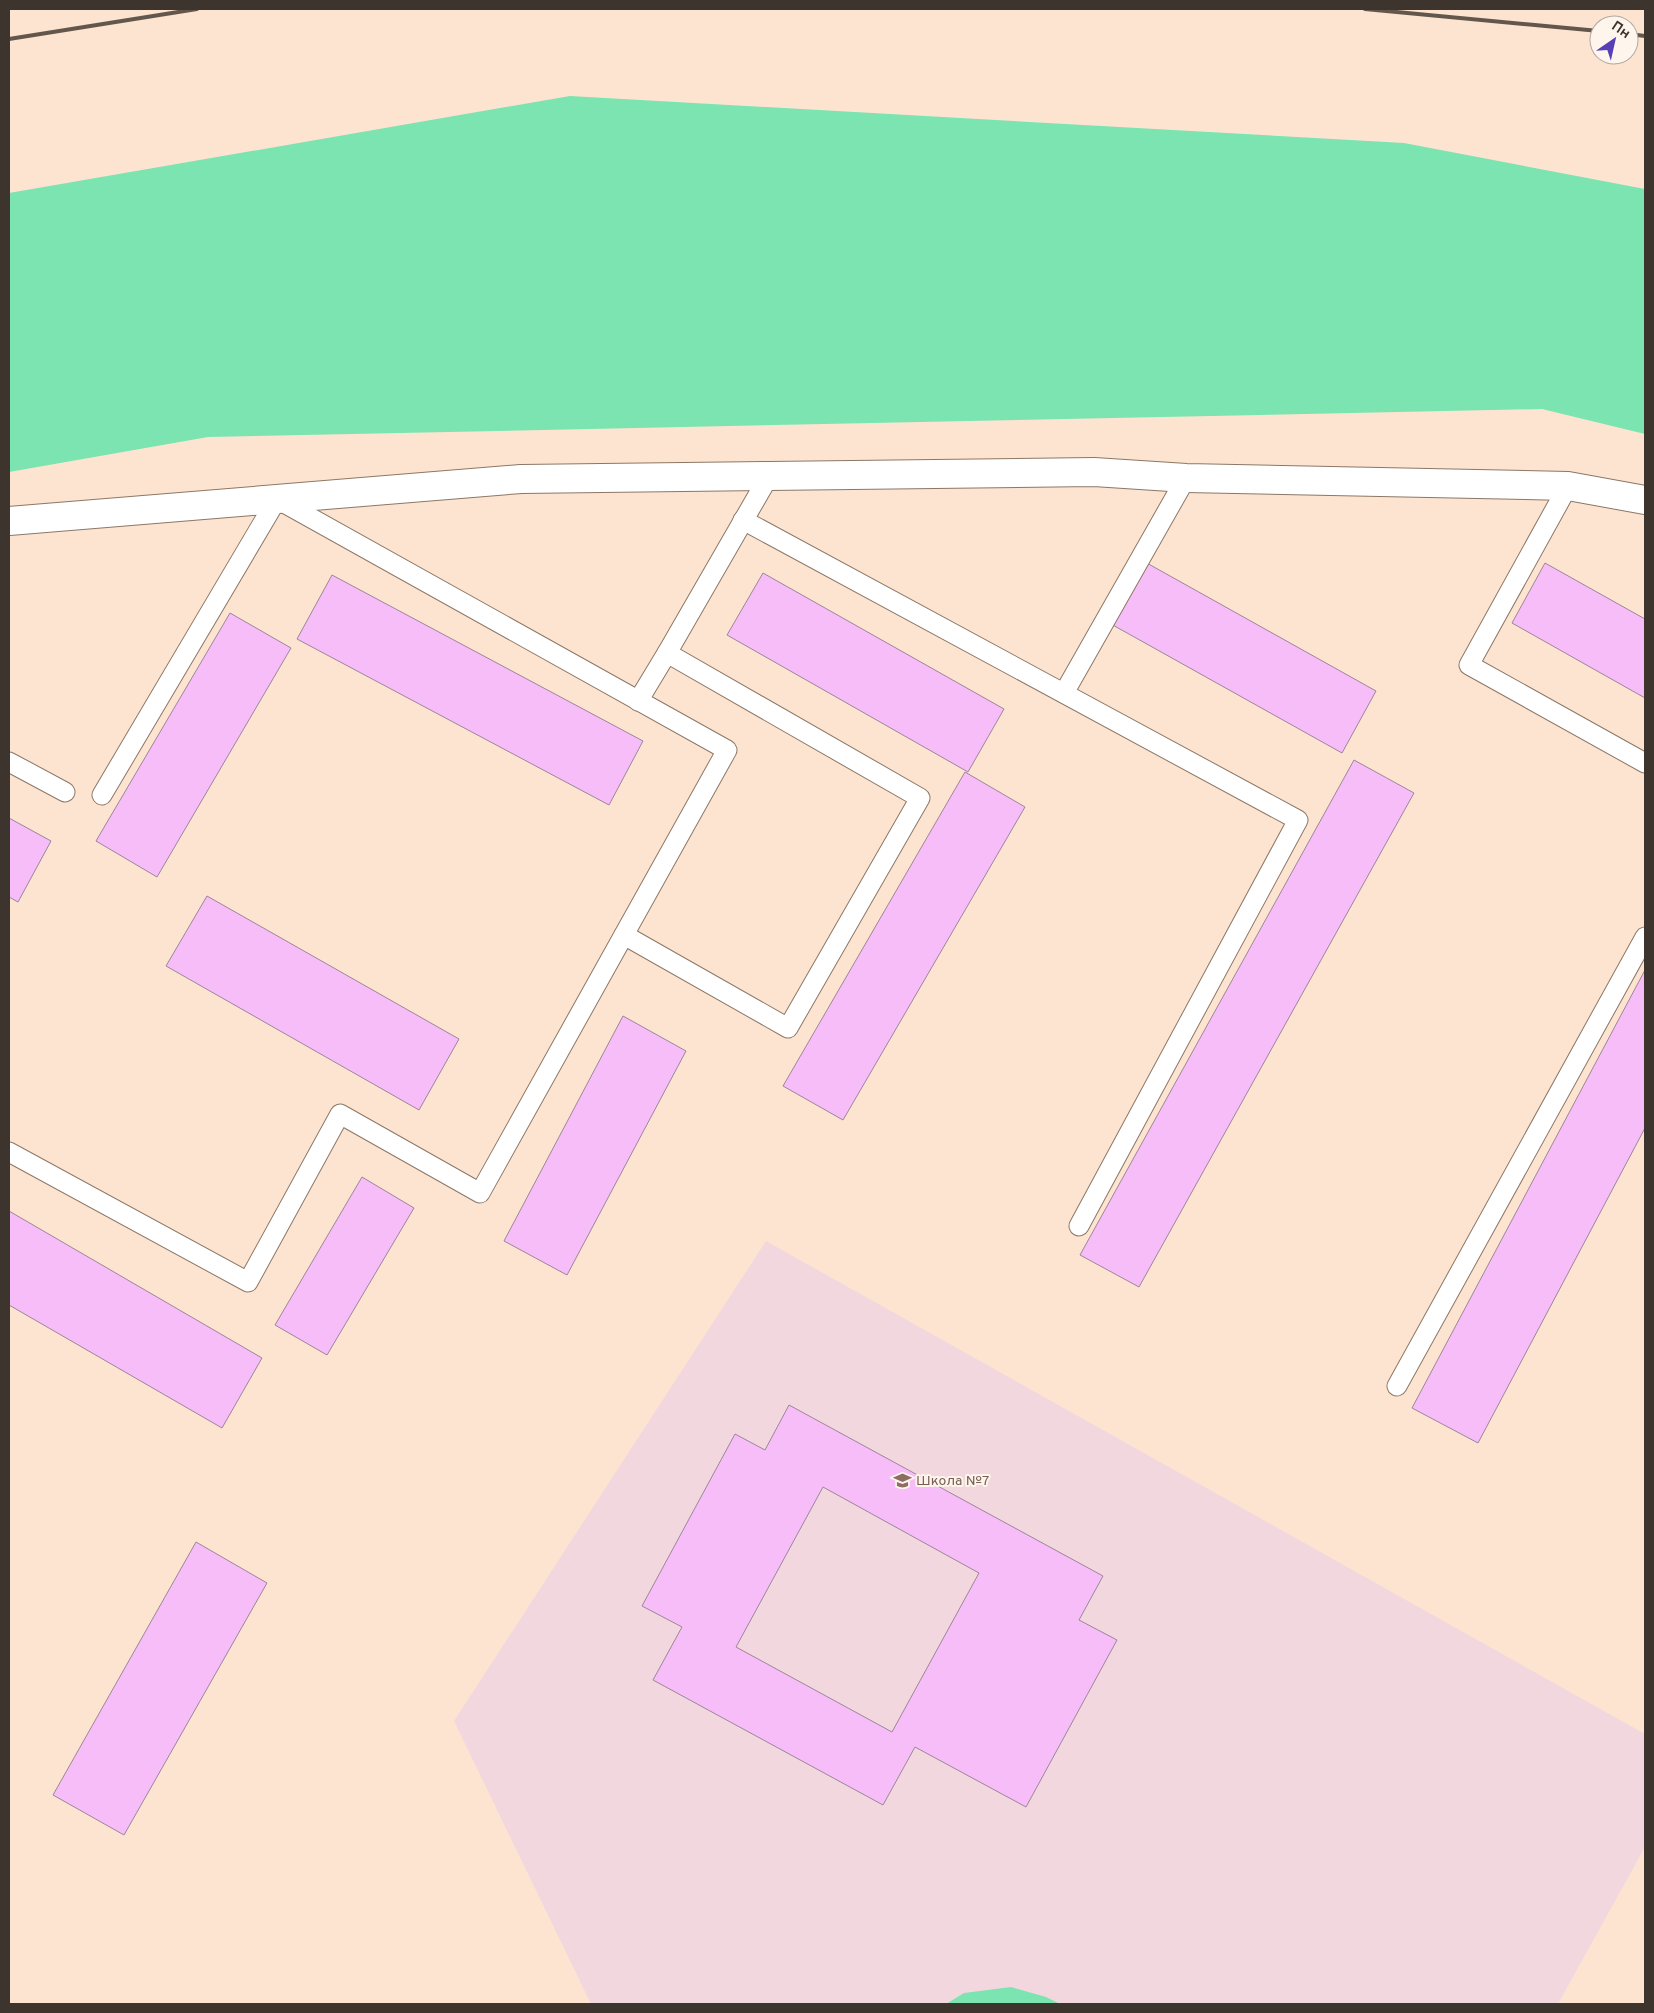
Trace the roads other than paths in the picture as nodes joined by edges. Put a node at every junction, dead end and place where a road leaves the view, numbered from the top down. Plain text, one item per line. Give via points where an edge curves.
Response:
1 (769, 476) junction
2 (1186, 478) junction
3 (1568, 486) junction
4 (277, 499) junction
5 (1645, 500) edge
6 (9, 520) edge
7 (743, 520) junction
8 (667, 653) junction
9 (1064, 693) junction
10 (638, 701) junction
11 (9, 762) edge
12 (1645, 763) edge
13 (65, 792) dead end
14 (102, 795) dead end
15 (624, 935) junction
16 (1645, 937) edge
17 (9, 1152) edge
18 (1079, 1226) dead end
19 (1397, 1386) dead end

1 - 2 street via 1094,472
1 - 4 street via 521,479
1 - 7 lane
2 - 3 street
2 - 9 lane
3 - 5 street
3 - 12 lane via 1469,665
4 - 6 street
4 - 10 lane
4 - 14 lane
7 - 8 lane
7 - 9 lane
8 - 10 lane
8 - 15 lane via 920,798 788,1028
9 - 18 lane via 1298,820
10 - 15 lane via 727,750
11 - 13 lane
15 - 17 lane via 480,1193 340,1114 248,1282
16 - 19 lane

